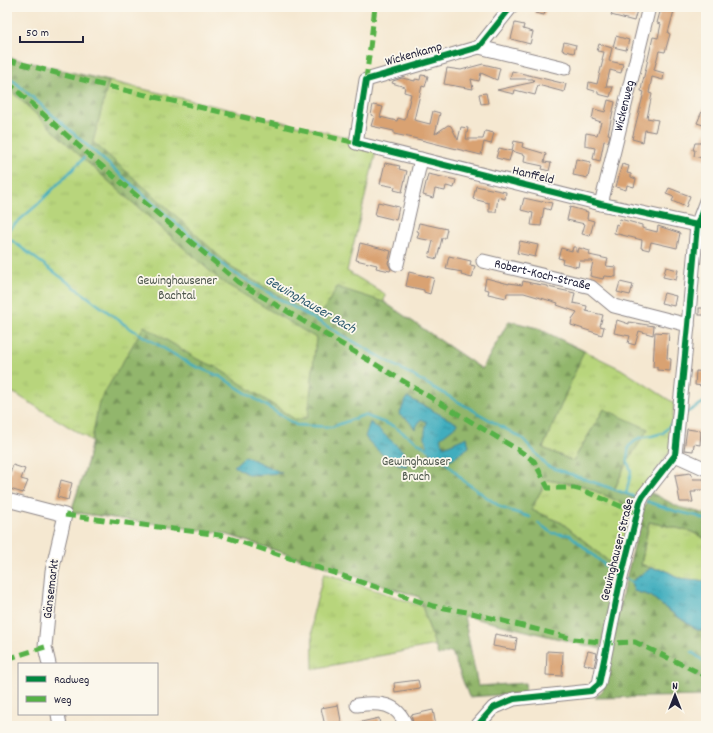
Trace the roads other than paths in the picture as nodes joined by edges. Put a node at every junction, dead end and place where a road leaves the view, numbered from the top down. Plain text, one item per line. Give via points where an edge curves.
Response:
1 (511, 7) edge
2 (649, 7) edge
3 (479, 47) junction
4 (565, 68) dead end
5 (356, 143) joint
6 (421, 159) junction
7 (706, 201) edge
8 (601, 204) junction
9 (701, 225) edge
10 (483, 261) dead end
11 (397, 264) dead end
12 (688, 325) junction
13 (675, 455) junction
14 (706, 469) edge
15 (7, 500) edge
16 (49, 663) edge
17 (357, 705) dead end
18 (58, 715) edge
19 (60, 726) edge
20 (406, 726) edge
21 (477, 726) edge

1 - 3 street
2 - 8 street, Wickenweg
3 - 4 street
3 - 5 street, Wickenkamp via 366,80
5 - 6 street, Hanffeld
6 - 8 street, Hanffeld
6 - 11 street
7 - 9 street
8 - 9 street, Hanffeld
9 - 12 street
10 - 12 street, Robert-Koch-Straße via 591,288 614,306
12 - 13 street
13 - 14 street
13 - 21 street, Gewinghauser Straße via 641,499 621,576 599,684 591,691 514,699 493,708
15 - 16 street, Gänsemarkt via 65,515 52,571 45,647
17 - 20 street via 380,703 389,706 397,711
18 - 19 street

